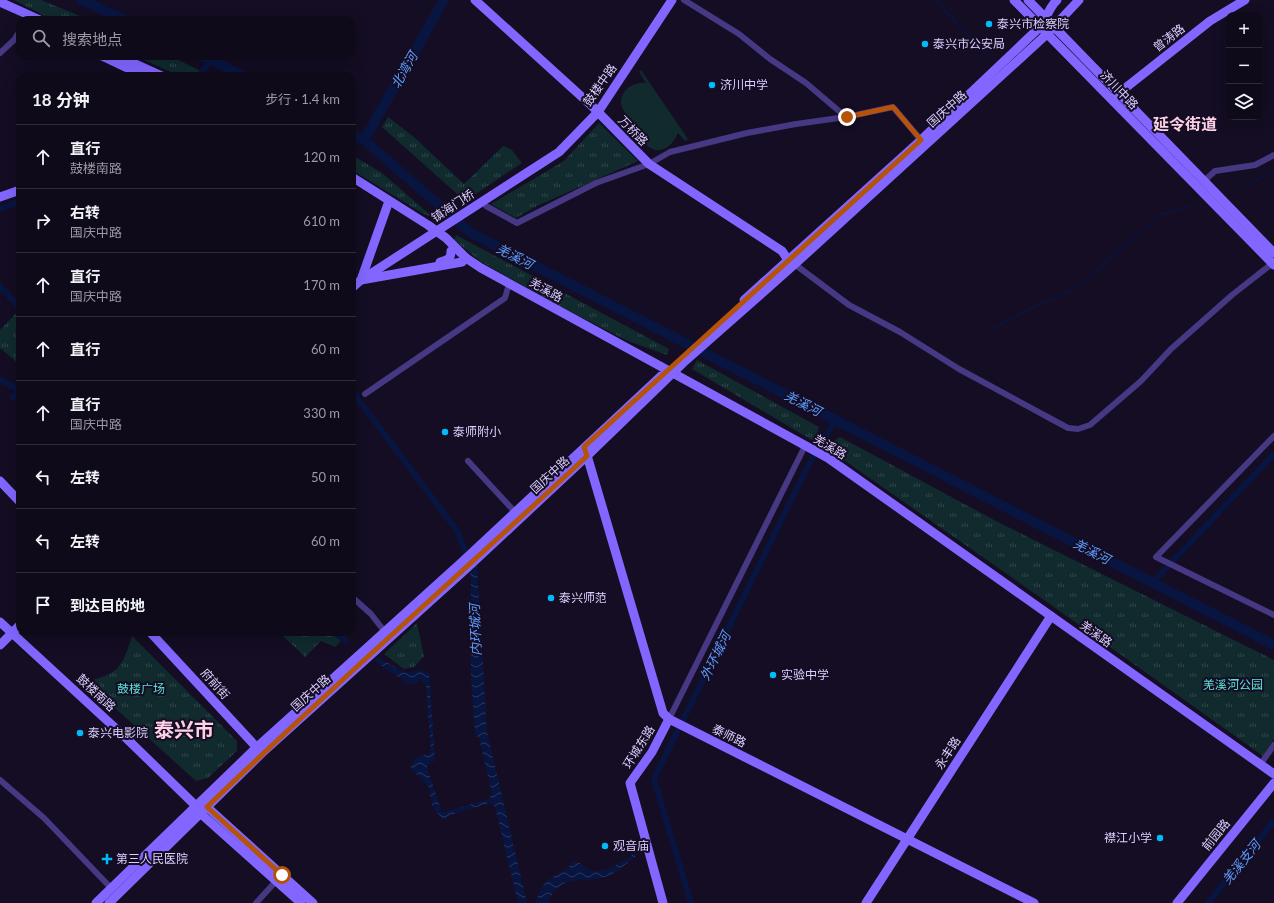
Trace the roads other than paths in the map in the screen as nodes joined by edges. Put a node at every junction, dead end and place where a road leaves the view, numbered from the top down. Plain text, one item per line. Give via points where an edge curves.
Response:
1 (475, 0) edge
2 (667, 0) edge
3 (672, 0) edge
4 (684, 0) edge
5 (1014, 0) edge
6 (1028, 0) edge
7 (1057, 0) edge
8 (1079, 0) edge
9 (1245, 0) edge
10 (0, 2) edge
11 (0, 8) edge
12 (22, 16) edge
13 (24, 16) edge
14 (1047, 19) junction
15 (1040, 27) junction
16 (1054, 27) junction
17 (1047, 34) junction
18 (16, 37) edge
19 (0, 53) edge
20 (110, 60) edge
21 (127, 60) edge
22 (136, 72) edge
23 (153, 72) edge
24 (1115, 97) junction
25 (595, 109) junction
26 (846, 117) junction
27 (921, 140) junction
28 (1274, 155) edge
29 (649, 164) junction
30 (530, 168) joint
31 (356, 180) edge
32 (1204, 181) junction
33 (356, 186) edge
34 (16, 191) edge
35 (0, 197) edge
36 (390, 205) junction
37 (486, 206) dead end
38 (451, 251) junction
39 (1274, 253) edge
40 (464, 260) junction
41 (792, 262) junction
42 (383, 263) junction
43 (1273, 263) edge
44 (358, 279) edge
45 (508, 286) junction
46 (668, 374) junction
47 (365, 394) dead end
48 (1274, 436) edge
49 (805, 446) junction
50 (584, 447) junction
51 (587, 456) junction
52 (468, 461) dead end
53 (0, 481) edge
54 (16, 498) edge
55 (515, 512) junction
56 (476, 555) junction
57 (464, 565) junction
58 (356, 601) edge
59 (1274, 615) edge
60 (1051, 616) junction
61 (0, 622) edge
62 (16, 622) edge
63 (16, 627) edge
64 (10, 630) junction
65 (385, 632) junction
66 (16, 636) edge
67 (16, 636) edge
68 (154, 636) edge
69 (0, 645) edge
70 (672, 720) junction
71 (1274, 745) edge
72 (260, 750) junction
73 (1260, 764) junction
74 (1274, 774) edge
75 (0, 780) edge
76 (1274, 783) edge
77 (201, 808) junction
78 (907, 838) junction
79 (279, 878) junction
80 (111, 888) junction
81 (96, 903) edge
82 (109, 903) edge
83 (256, 903) edge
84 (301, 903) edge
85 (313, 903) edge
86 (662, 903) edge
87 (866, 903) edge
88 (1034, 903) edge
89 (1178, 903) edge

1 - 25 street, 万桥路
2 - 25 street
3 - 25 street, 鼓楼中路
4 - 26 street via 739,34
5 - 15 street, 济川中路
6 - 14 street, 济川中路
7 - 14 street, 国庆中路 via 1053,3
8 - 16 street, 国庆中路
9 - 24 street, 曾涛路 via 1210,21
10 - 13 street
11 - 12 street
14 - 15 street, 国庆中路
14 - 16 street, 济川中路
15 - 17 street, 济川中路
15 - 27 street, 国庆中路
16 - 17 street, 国庆中路
16 - 24 street, 济川中路
17 - 24 street, 济川中路
17 - 41 street, 国庆中路
18 - 19 street
20 - 22 street
21 - 23 street
24 - 32 street, 济川中路
24 - 43 street, 济川中路
25 - 29 street, 万桥路
25 - 30 street, 鼓楼中路 via 559,152
26 - 27 street via 893,107
26 - 29 street via 796,124 711,142 670,152
27 - 41 street, 国庆中路
28 - 32 street via 1254,165 1215,170
29 - 37 street via 596,183 517,223
29 - 41 street, 万桥路 via 782,251
30 - 42 street, 镇海门桥
31 - 36 street, 羌溪路
32 - 39 street, 济川中路
33 - 36 street, 羌溪路
34 - 35 street
36 - 38 street, 羌溪路 via 444,242
36 - 40 street, 羌溪路 via 446,238
36 - 42 street via 374,258
36 - 44 street
38 - 40 street, 羌溪路
38 - 42 street via 448,260 383,272
40 - 44 street
40 - 45 street, 羌溪路
41 - 43 street via 848,305 900,332 959,369 1061,425 1078,429 1090,425 1141,380 1171,349
41 - 46 street, 国庆中路
42 - 44 street, 镇海门桥
45 - 46 street, 羌溪路
45 - 47 street via 505,298
46 - 49 street, 羌溪路
46 - 50 street, 国庆中路
46 - 51 street, 国庆中路
48 - 59 street via 1156,556
49 - 60 street, 羌溪路 via 828,458
49 - 70 street
50 - 51 street
50 - 55 street, 国庆中路
51 - 56 street, 国庆中路
51 - 70 street via 662,713
52 - 55 street
53 - 54 street
55 - 56 street, 国庆中路
56 - 57 street, 国庆中路
57 - 65 street, 国庆中路
57 - 72 street, 国庆中路
58 - 65 street
60 - 73 street, 羌溪路
60 - 78 street, 永丰路
61 - 64 street, 鼓楼南路
62 - 64 street
63 - 64 street
64 - 66 street, 鼓楼南路
64 - 69 street
65 - 72 street, 国庆中路
67 - 77 street, 鼓楼南路
68 - 72 street, 府前街
70 - 78 street, 泰师路
70 - 86 street, 环城东路 via 630,783
71 - 73 street
72 - 77 street, 国庆中路
73 - 74 street, 羌溪路
75 - 80 street via 44,818
76 - 89 street, 前园路
77 - 79 street, 鼓楼南路
77 - 80 street, 国庆中路
77 - 82 street, 国庆中路
78 - 87 street, 永丰路
78 - 88 street, 泰师路
79 - 83 street
79 - 84 street, 鼓楼南路
79 - 85 street, 鼓楼南路
80 - 81 street, 国庆中路

